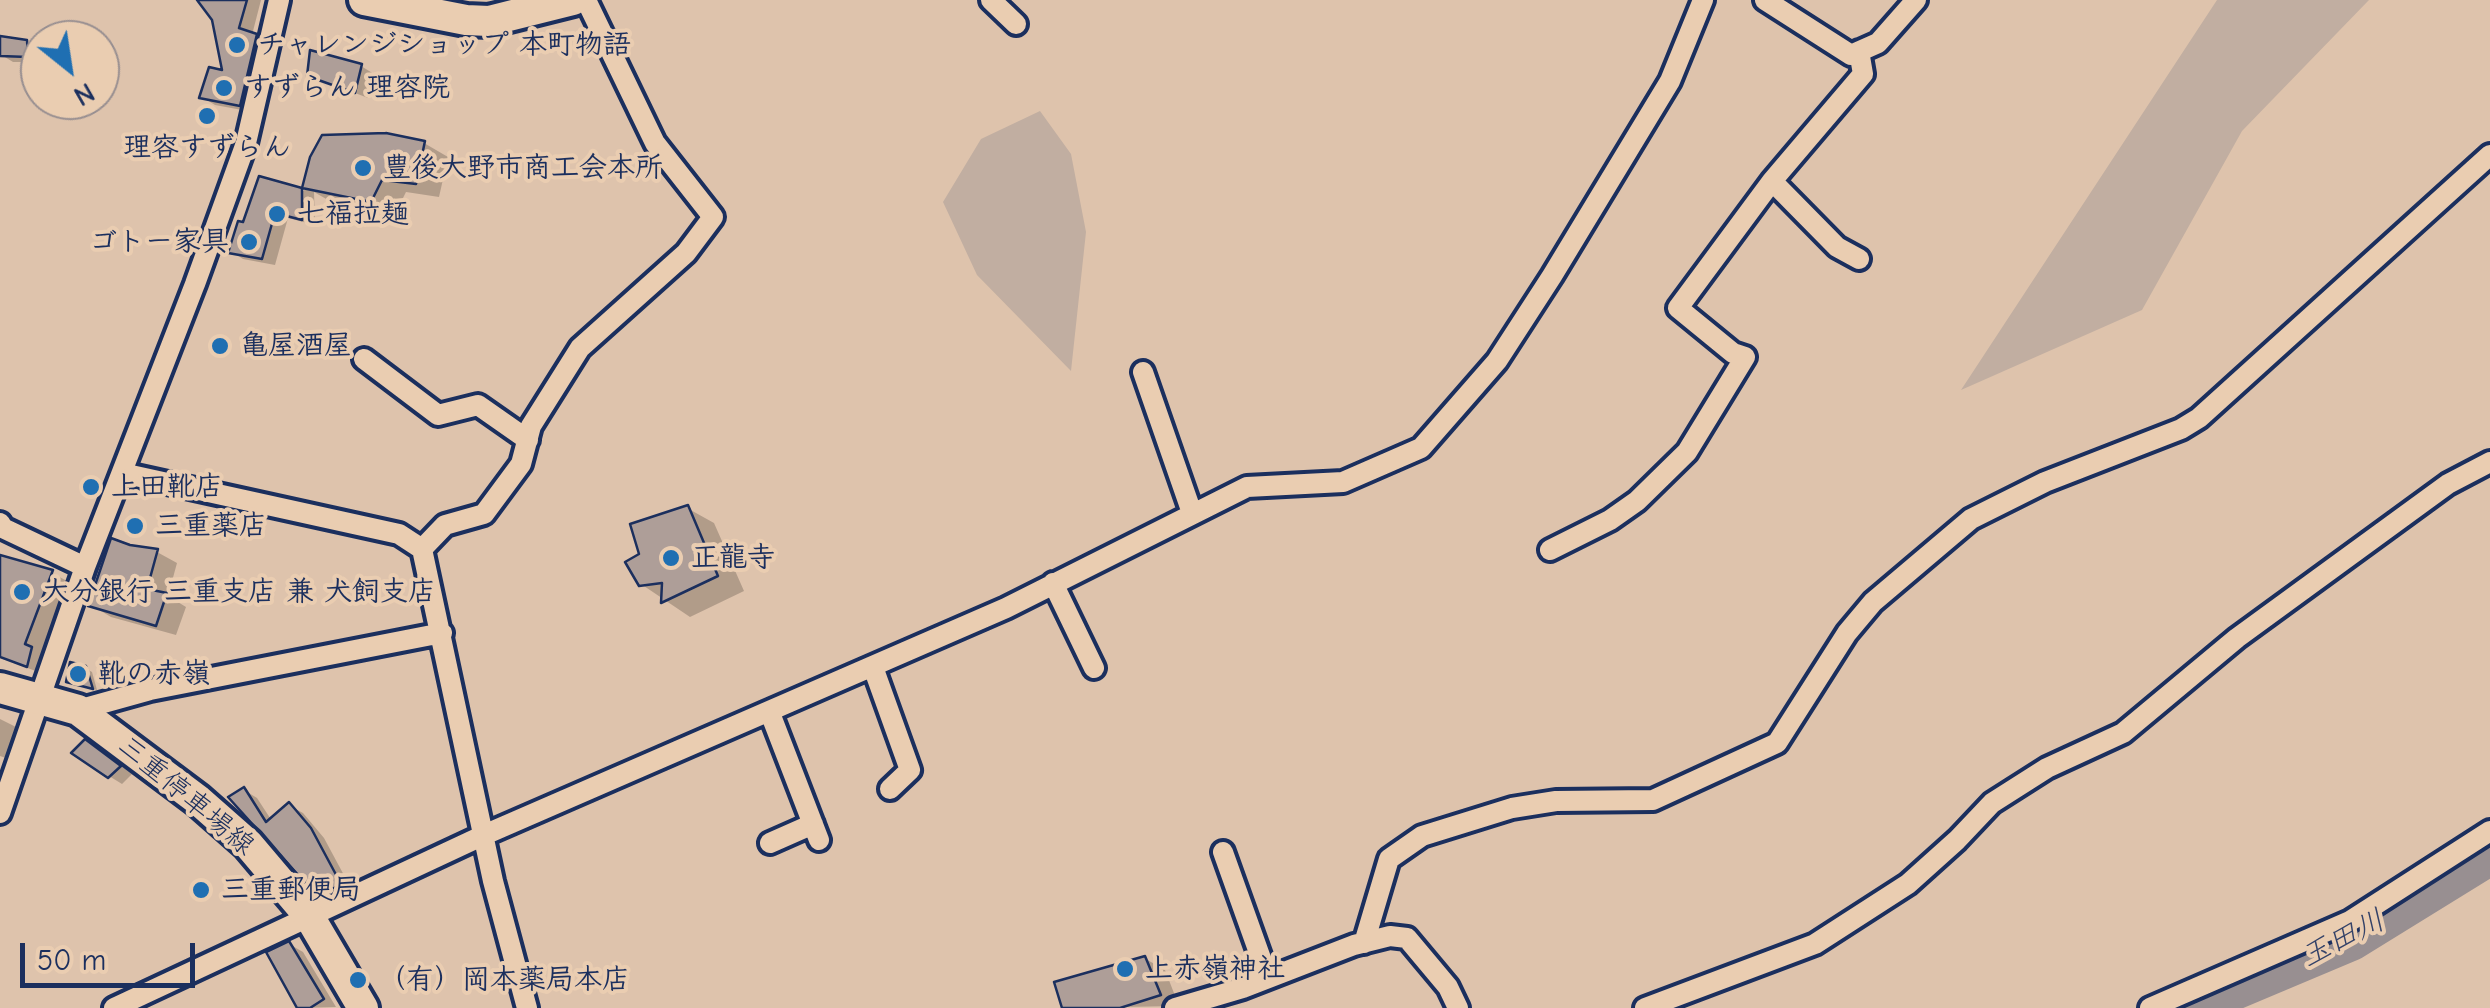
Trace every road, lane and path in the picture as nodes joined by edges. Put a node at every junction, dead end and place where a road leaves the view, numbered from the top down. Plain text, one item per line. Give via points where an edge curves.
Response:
1 (279, 0) edge
2 (364, 0) edge
3 (572, 0) edge
4 (586, 0) edge
5 (991, 0) edge
6 (1703, 0) edge
7 (1765, 0) edge
8 (1916, 0) edge
9 (1016, 24) dead end
10 (1859, 51) junction
11 (2490, 155) edge
12 (1772, 181) junction
13 (1859, 259) dead end
14 (364, 359) dead end
15 (1143, 372) dead end
16 (528, 440) junction
17 (2490, 462) edge
18 (122, 473) junction
19 (1192, 513) junction
20 (0, 523) edge
21 (422, 549) junction
22 (1550, 550) dead end
23 (85, 567) junction
24 (1053, 584) junction
25 (442, 633) junction
26 (873, 667) junction
27 (1094, 668) dead end
28 (0, 688) edge
29 (42, 699) junction
30 (78, 710) junction
31 (770, 713) junction
32 (890, 789) dead end
33 (0, 813) edge
34 (2490, 831) edge
35 (484, 836) junction
36 (770, 843) dead end
37 (1223, 852) dead end
38 (309, 916) junction
39 (1364, 942) junction
40 (1268, 978) junction
41 (114, 1008) edge
42 (363, 1008) edge
43 (527, 1008) edge
44 (1174, 1008) edge
45 (1458, 1008) edge
46 (1646, 1008) edge
47 (2150, 1008) edge

1 - 18 street via 246,144
2 - 3 main road via 490,21
4 - 16 street via 655,144 713,217 686,253 580,348
5 - 9 street
6 - 19 street via 1670,81 1552,276 1496,360 1422,448 1342,482 1247,486
7 - 10 street via 1851,55
8 - 10 street via 1878,43
10 - 12 street via 1863,74
11 - 39 street via 2199,418 1970,519 1873,602 1776,743 1653,800 1556,801 1422,836 1388,859
12 - 13 street via 1837,247
12 - 22 street via 1678,308 1745,357 1687,452 1637,501
14 - 16 street via 438,415 478,405
15 - 19 street
16 - 21 street via 522,464 484,514 445,525
17 - 46 street via 2448,484 2237,638 2123,733 1992,802 1908,884 1815,944
18 - 21 street via 398,534
18 - 23 street
19 - 24 street
20 - 23 street
21 - 25 street
23 - 29 street
24 - 26 street
24 - 27 street
25 - 30 street
25 - 35 street
26 - 31 street
26 - 32 street via 910,770
28 - 29 main road, 三重停車場線
29 - 30 main road, 三重停車場線
29 - 33 street
30 - 38 main road, 三重停車場線 via 248,844
31 - 35 street
31 - 36 street via 816,832
34 - 47 street via 2350,921
35 - 38 street
35 - 43 street
37 - 40 street
38 - 41 street
38 - 42 main road, 三重停車場線
39 - 40 street
39 - 45 street via 1408,938
40 - 44 street

